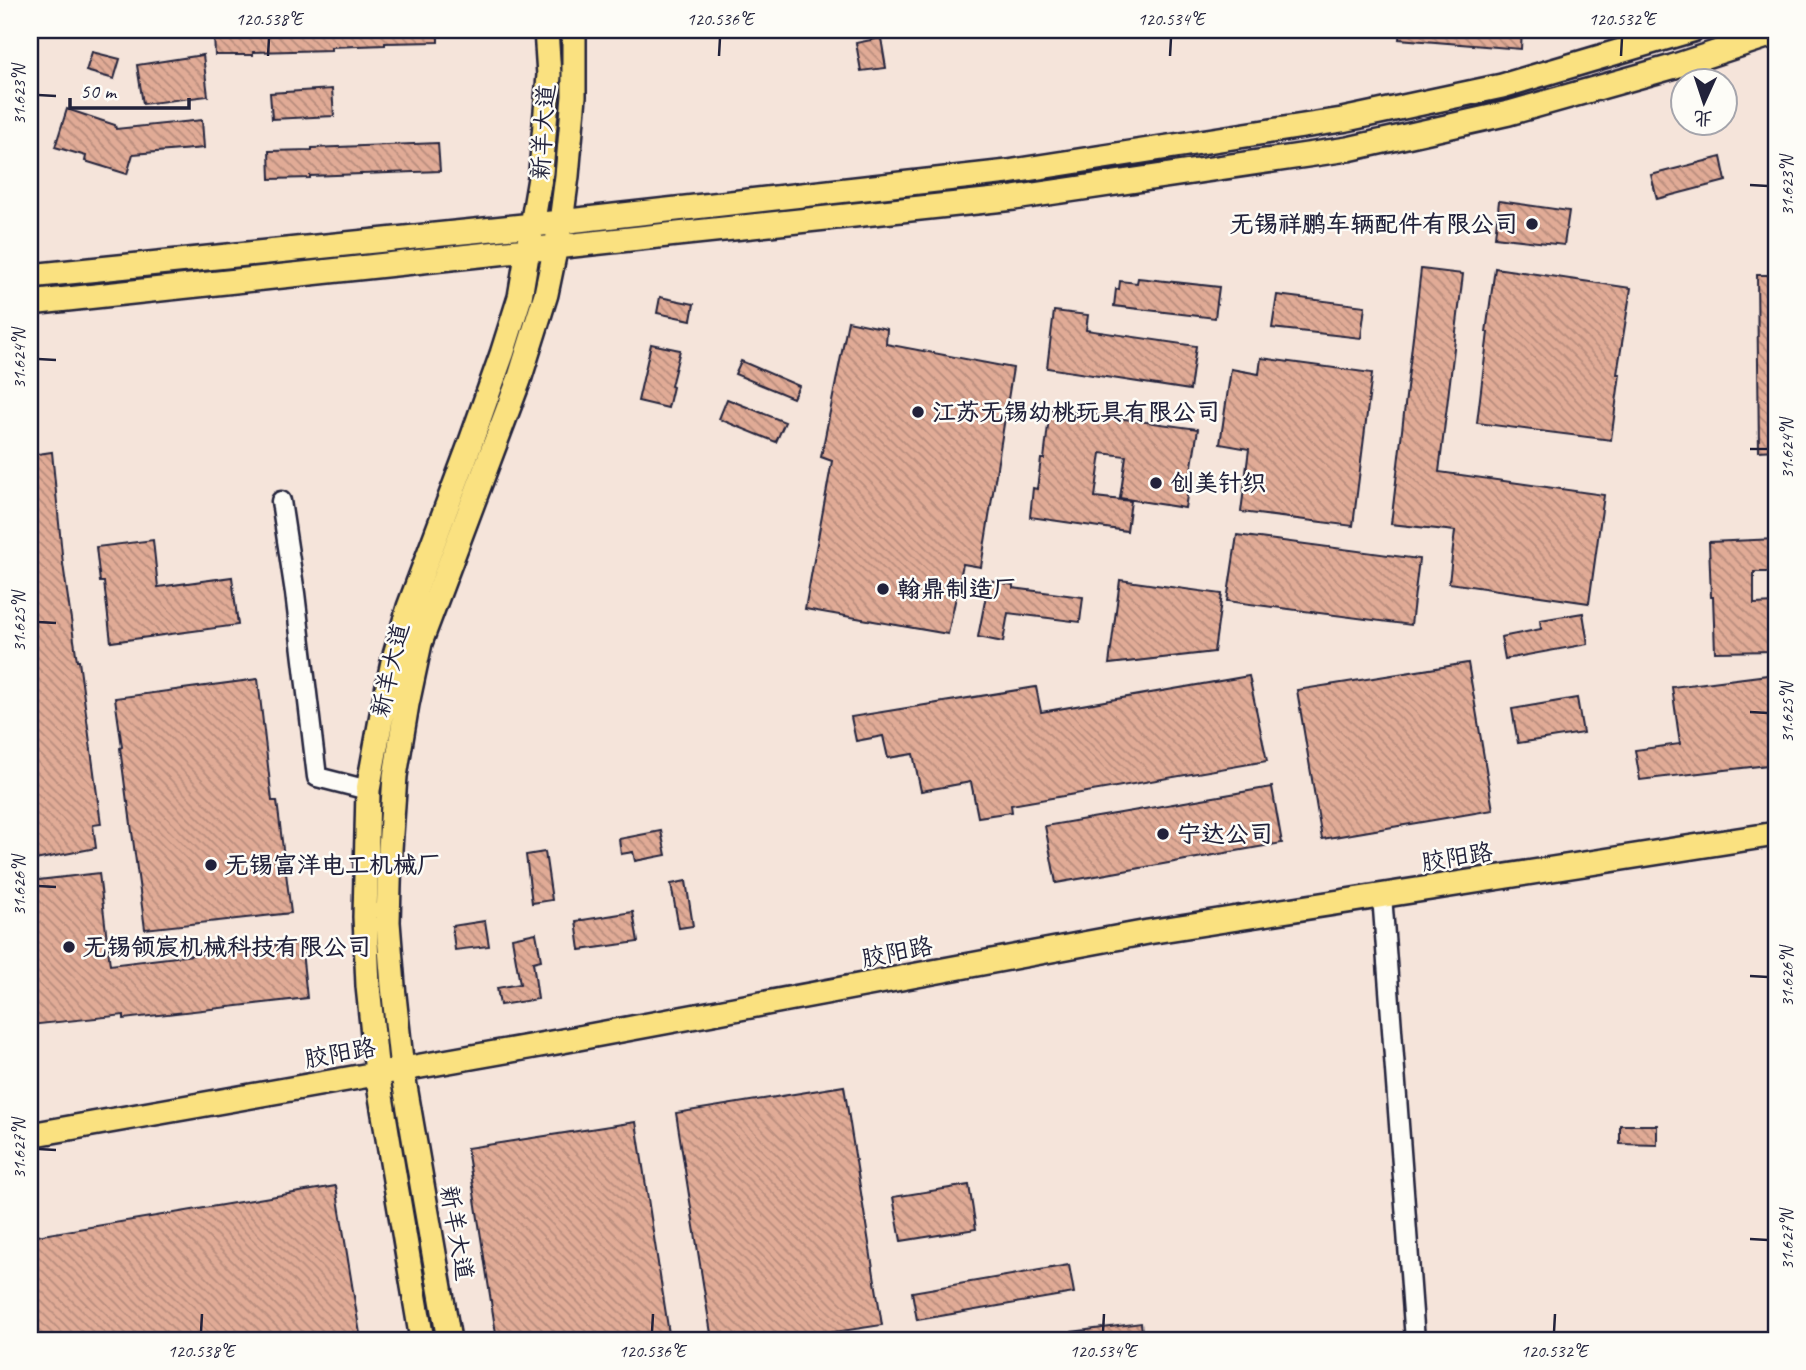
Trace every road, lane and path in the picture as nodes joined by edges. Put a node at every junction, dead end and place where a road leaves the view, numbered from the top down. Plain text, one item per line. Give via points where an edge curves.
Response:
1 (546, 30) edge
2 (574, 30) edge
3 (1692, 30) edge
4 (1776, 33) edge
5 (561, 222) junction
6 (533, 225) junction
7 (556, 247) junction
8 (528, 249) junction
9 (30, 276) edge
10 (30, 303) edge
11 (281, 501) dead end
12 (368, 790) junction
13 (1776, 834) edge
14 (1382, 895) junction
15 (402, 1069) junction
16 (377, 1073) junction
17 (30, 1135) edge
18 (422, 1340) edge
19 (449, 1340) edge
20 (1415, 1340) edge

1 - 6 main road, 新羊大道 via 548,89
2 - 5 main road, 新羊大道 via 574,96
3 - 5 main road via 1502,86 1342,120 1008,172
4 - 7 main road via 1509,113 1348,149 1014,198
5 - 6 main road
5 - 7 main road, 新羊大道
6 - 8 main road, 新羊大道
6 - 9 main road
7 - 8 main road
7 - 15 main road, 新羊大道 via 522,370 420,643 407,704 395,776 388,922
8 - 10 main road
8 - 12 main road, 新羊大道 via 520,297 502,354 409,607 393,662
11 - 12 street via 317,777
12 - 16 main road, 新羊大道 via 365,917
13 - 14 main road, 胶阳路
14 - 15 main road, 胶阳路 via 1148,932
14 - 20 street
15 - 16 main road, 胶阳路
15 - 19 main road, 新羊大道
16 - 17 main road, 胶阳路
16 - 18 main road, 新羊大道

